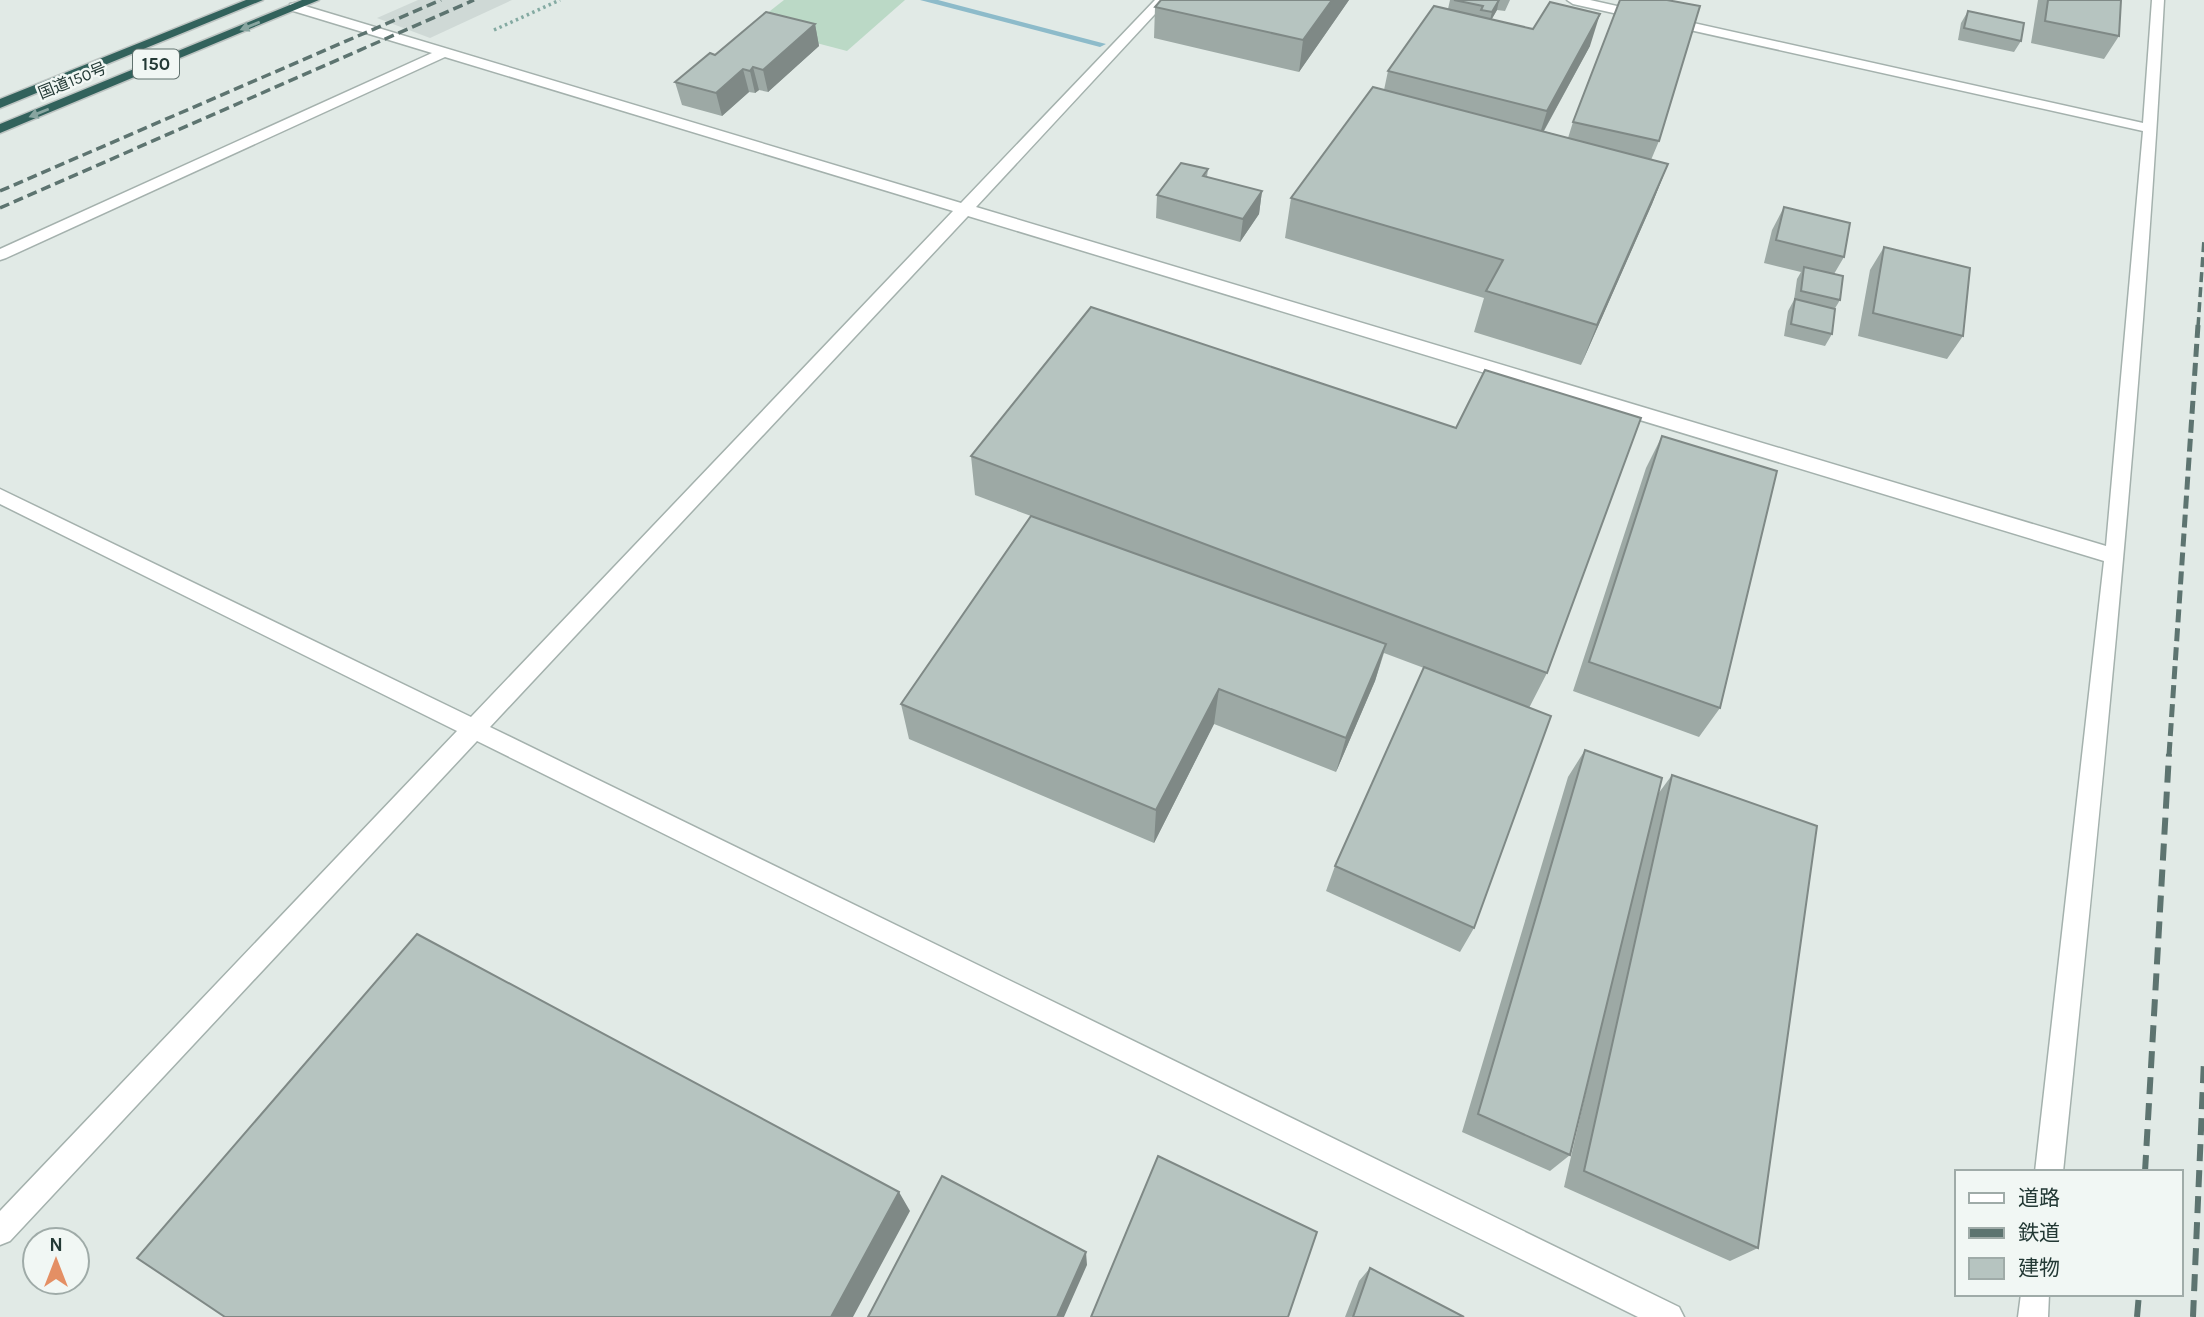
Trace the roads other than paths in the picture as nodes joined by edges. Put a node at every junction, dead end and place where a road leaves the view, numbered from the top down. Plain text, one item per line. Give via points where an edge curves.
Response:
1 (257, 0) edge
2 (313, 0) edge
3 (1162, 0) edge
4 (1573, 0) edge
5 (2158, 0) edge
6 (295, 7) junction
7 (444, 52) junction
8 (0, 104) edge
9 (0, 129) edge
10 (2151, 129) junction
11 (966, 208) junction
12 (0, 256) edge
13 (0, 496) edge
14 (2116, 557) junction
15 (476, 728) junction
16 (2049, 1170) edge
17 (0, 1231) edge
18 (2035, 1296) edge
19 (1669, 1317) edge
20 (2033, 1317) edge

1 - 8 highway, 国道150号 / 150
2 - 6 highway, 国道150号 / 150
3 - 11 street
4 - 10 street
5 - 10 street
6 - 7 street
6 -> 9 highway, 国道150号 / 150
7 - 11 street
7 - 12 street
10 - 14 street
11 - 14 street
11 - 15 street
13 - 15 street
14 - 16 street
15 - 17 street
15 - 19 street
18 - 20 street

